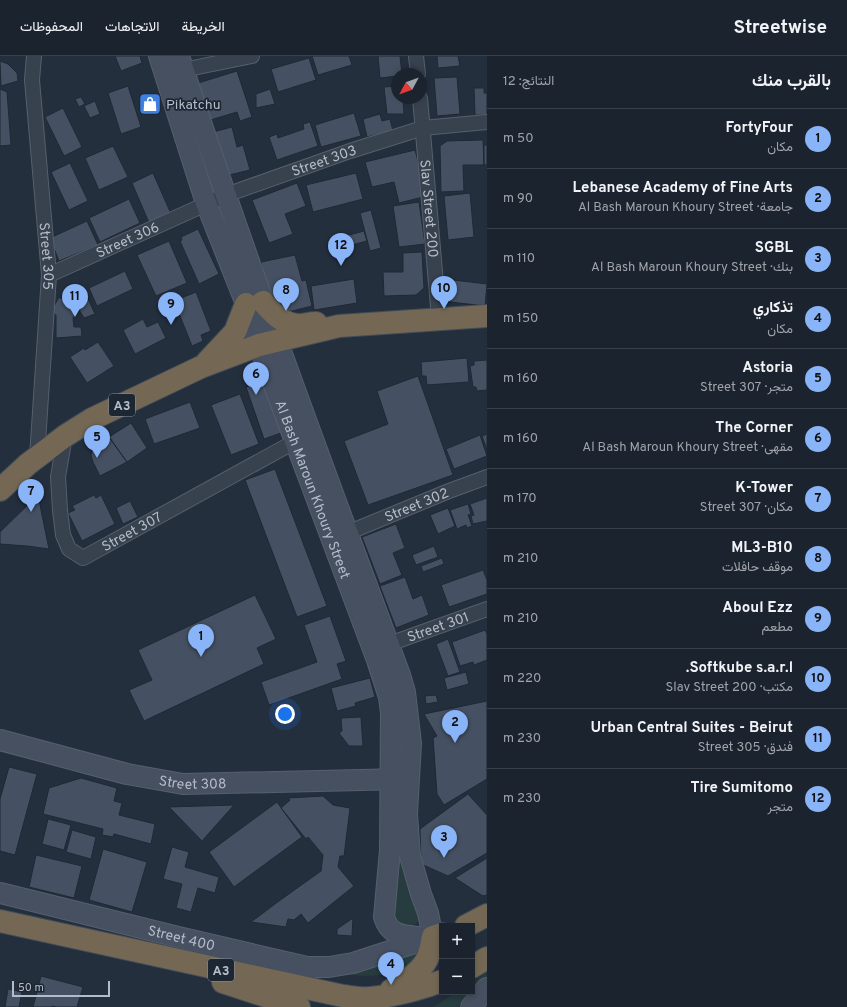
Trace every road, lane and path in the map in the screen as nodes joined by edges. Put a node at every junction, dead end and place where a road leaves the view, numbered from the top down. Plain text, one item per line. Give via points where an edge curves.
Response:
1 (34, 56) edge
2 (159, 56) edge
3 (252, 56) edge
4 (416, 56) edge
5 (181, 63) edge
6 (417, 68) edge
7 (421, 104) edge
8 (487, 122) edge
9 (423, 128) junction
10 (226, 195) junction
11 (206, 203) junction
12 (49, 275) junction
13 (254, 303) junction
14 (487, 316) edge
15 (439, 318) junction
16 (338, 326) junction
17 (268, 342) junction
18 (201, 367) junction
19 (65, 436) junction
20 (296, 441) junction
21 (37, 457) junction
22 (487, 477) edge
23 (0, 490) edge
24 (347, 533) junction
25 (487, 609) edge
26 (389, 644) junction
27 (0, 740) edge
28 (400, 779) junction
29 (0, 893) edge
30 (0, 908) edge
31 (487, 915) edge
32 (0, 920) edge
33 (472, 923) edge
34 (30, 927) junction
35 (435, 936) edge
36 (168, 958) junction
37 (487, 958) edge
38 (475, 965) edge
39 (439, 981) edge
40 (487, 988) edge
41 (382, 997) junction
42 (299, 1007) edge
43 (471, 1007) edge

1 - 12 street, Street 305 via 32,80
2 - 11 main road, Al Bash Maroun Khoury Street
3 - 5 street
4 - 6 street
5 - 10 main road, Al Bash Maroun Khoury Street
7 - 9 street, Slav Street 200
8 - 9 street, Street 303
9 - 10 street, Street 303
9 - 15 street, Slav Street 200
10 - 11 street, Street 303
10 - 13 main road, Al Bash Maroun Khoury Street
11 - 12 street, Street 306
11 - 13 main road, Al Bash Maroun Khoury Street
12 - 21 street, Street 305
13 - 16 highway via 291,324 320,323
13 - 17 main road, Al Bash Maroun Khoury Street
13 - 18 highway via 235,332
14 - 15 highway, A3
15 - 16 highway, A3
16 - 17 highway, A3
17 - 18 highway, A3
17 - 20 main road, Al Bash Maroun Khoury Street
17 - 24 main road, Al Bash Maroun Khoury Street
18 - 19 highway, A3 via 92,419
19 - 20 street, Street 307 via 58,477 63,535 69,549 83,558
19 - 21 highway, A3
20 - 28 main road, Al Bash Maroun Khoury Street via 386,687
21 - 23 highway, A3
22 - 24 street, Street 302
24 - 26 main road, Al Bash Maroun Khoury Street
25 - 26 street, Street 301
26 - 28 main road, Al Bash Maroun Khoury Street via 405,692 411,743
27 - 28 main road, Street 308 via 127,774 183,784
28 - 35 main road, Al Bash Maroun Khoury Street via 407,814 410,856
28 - 35 main road, Al Bash Maroun Khoury Street via 384,912 386,922 392,931 401,935
29 - 35 main road, Street 400 via 307,967 353,963
30 - 34 highway
31 - 33 highway
32 - 34 highway, A3
34 - 36 highway, A3
35 - 41 highway via 424,965
36 - 41 highway, A3 via 336,995
36 - 42 highway via 196,972
37 - 38 highway
39 - 41 highway, A3
40 - 43 main road

